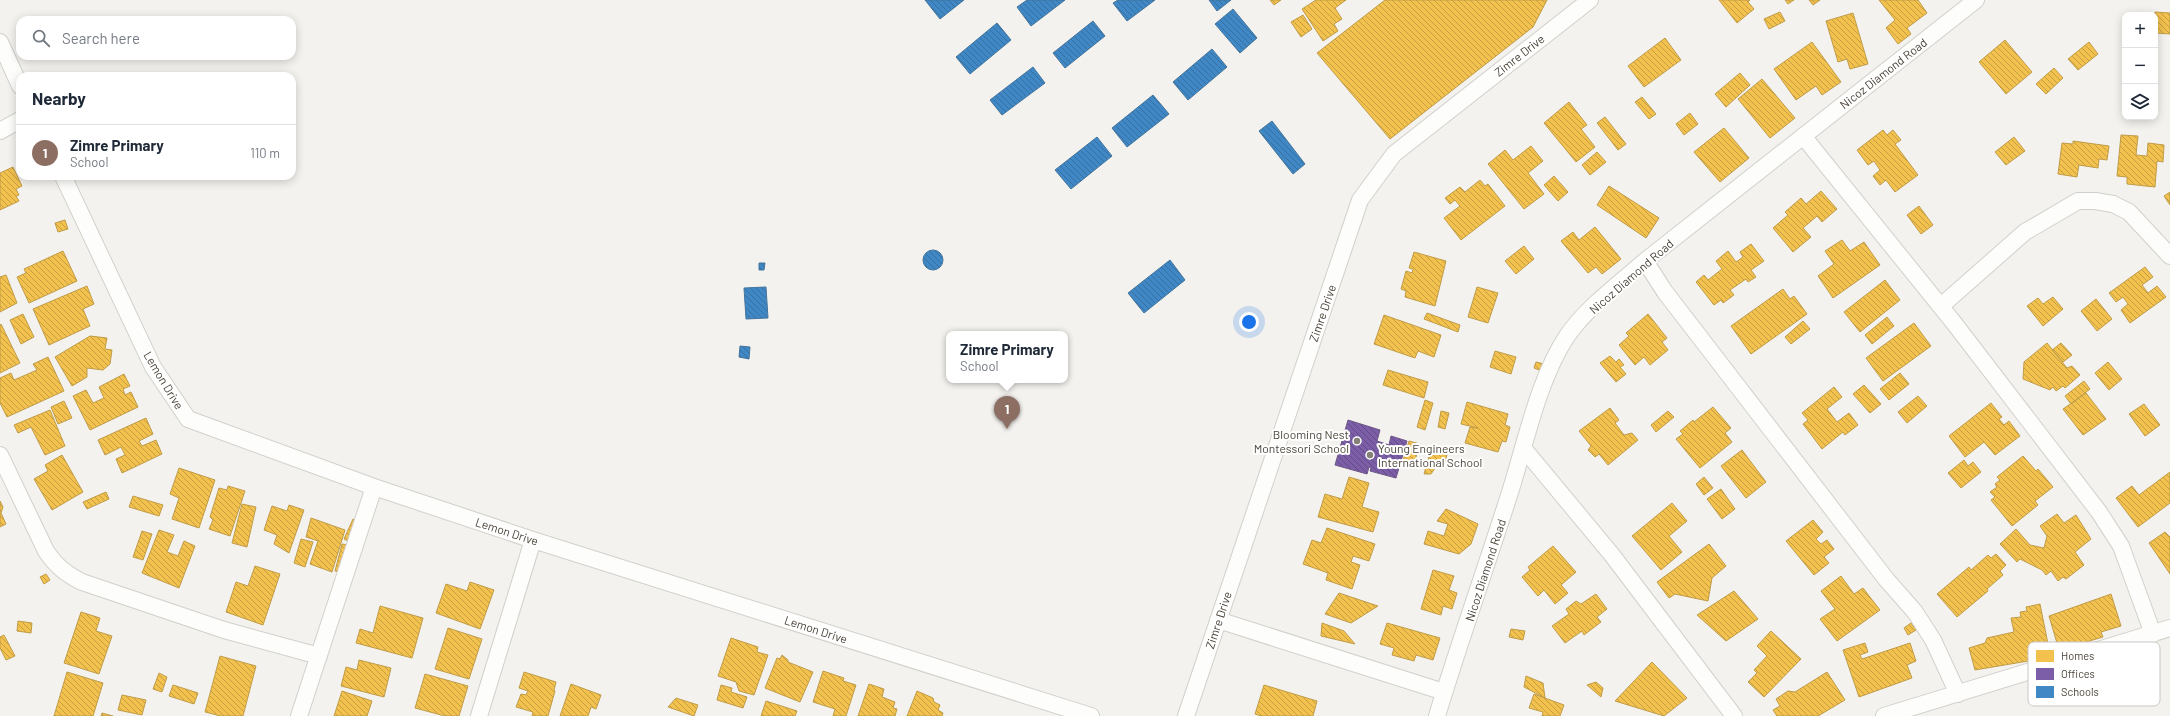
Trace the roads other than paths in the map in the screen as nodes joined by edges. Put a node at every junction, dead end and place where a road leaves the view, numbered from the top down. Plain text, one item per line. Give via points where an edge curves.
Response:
1 (1590, 0) edge
2 (1968, 2) edge
3 (1573, 5) edge
4 (0, 42) edge
5 (16, 77) edge
6 (16, 122) edge
7 (0, 130) edge
8 (1803, 136) junction
9 (65, 180) edge
10 (2170, 256) edge
11 (1645, 261) junction
12 (1941, 306) junction
13 (1524, 449) junction
14 (0, 455) edge
15 (374, 487) junction
16 (533, 540) junction
17 (1218, 620) junction
18 (2170, 628) edge
19 (2153, 634) junction
20 (2127, 642) edge
21 (318, 656) junction
22 (2028, 672) edge
23 (1444, 692) junction
24 (1958, 694) junction
25 (299, 716) edge
26 (479, 716) edge
27 (1091, 716) edge
28 (1186, 716) edge
29 (1437, 716) edge
30 (1734, 716) edge
31 (1884, 716) edge

1 - 3 street, Zimre Drive
2 - 8 street, Nicoz Diamond Road
3 - 17 street, Zimre Drive via 1394,154 1360,200
4 - 5 street
6 - 7 street
8 - 11 street, Nicoz Diamond Road
8 - 12 street
9 - 15 street, Lemon Drive via 154,367 188,419
10 - 12 street via 2129,212 2113,204 2095,200 2078,201 2025,232
11 - 13 street, Nicoz Diamond Road via 1599,301 1568,336 1552,363
11 - 24 street via 1665,292 1711,352 1886,579 1915,612 1933,640
12 - 19 street via 2114,535 2139,591
13 - 23 street, Nicoz Diamond Road
13 - 30 street via 1612,555
14 - 21 street via 46,551 53,563 66,574 82,582 224,630
15 - 16 street, Lemon Drive
15 - 21 street
16 - 26 street
16 - 27 street, Lemon Drive
17 - 23 street
17 - 28 street, Zimre Drive
18 - 19 street
19 - 20 street
21 - 25 street
22 - 24 street
23 - 29 street, Nicoz Diamond Road
24 - 31 street

